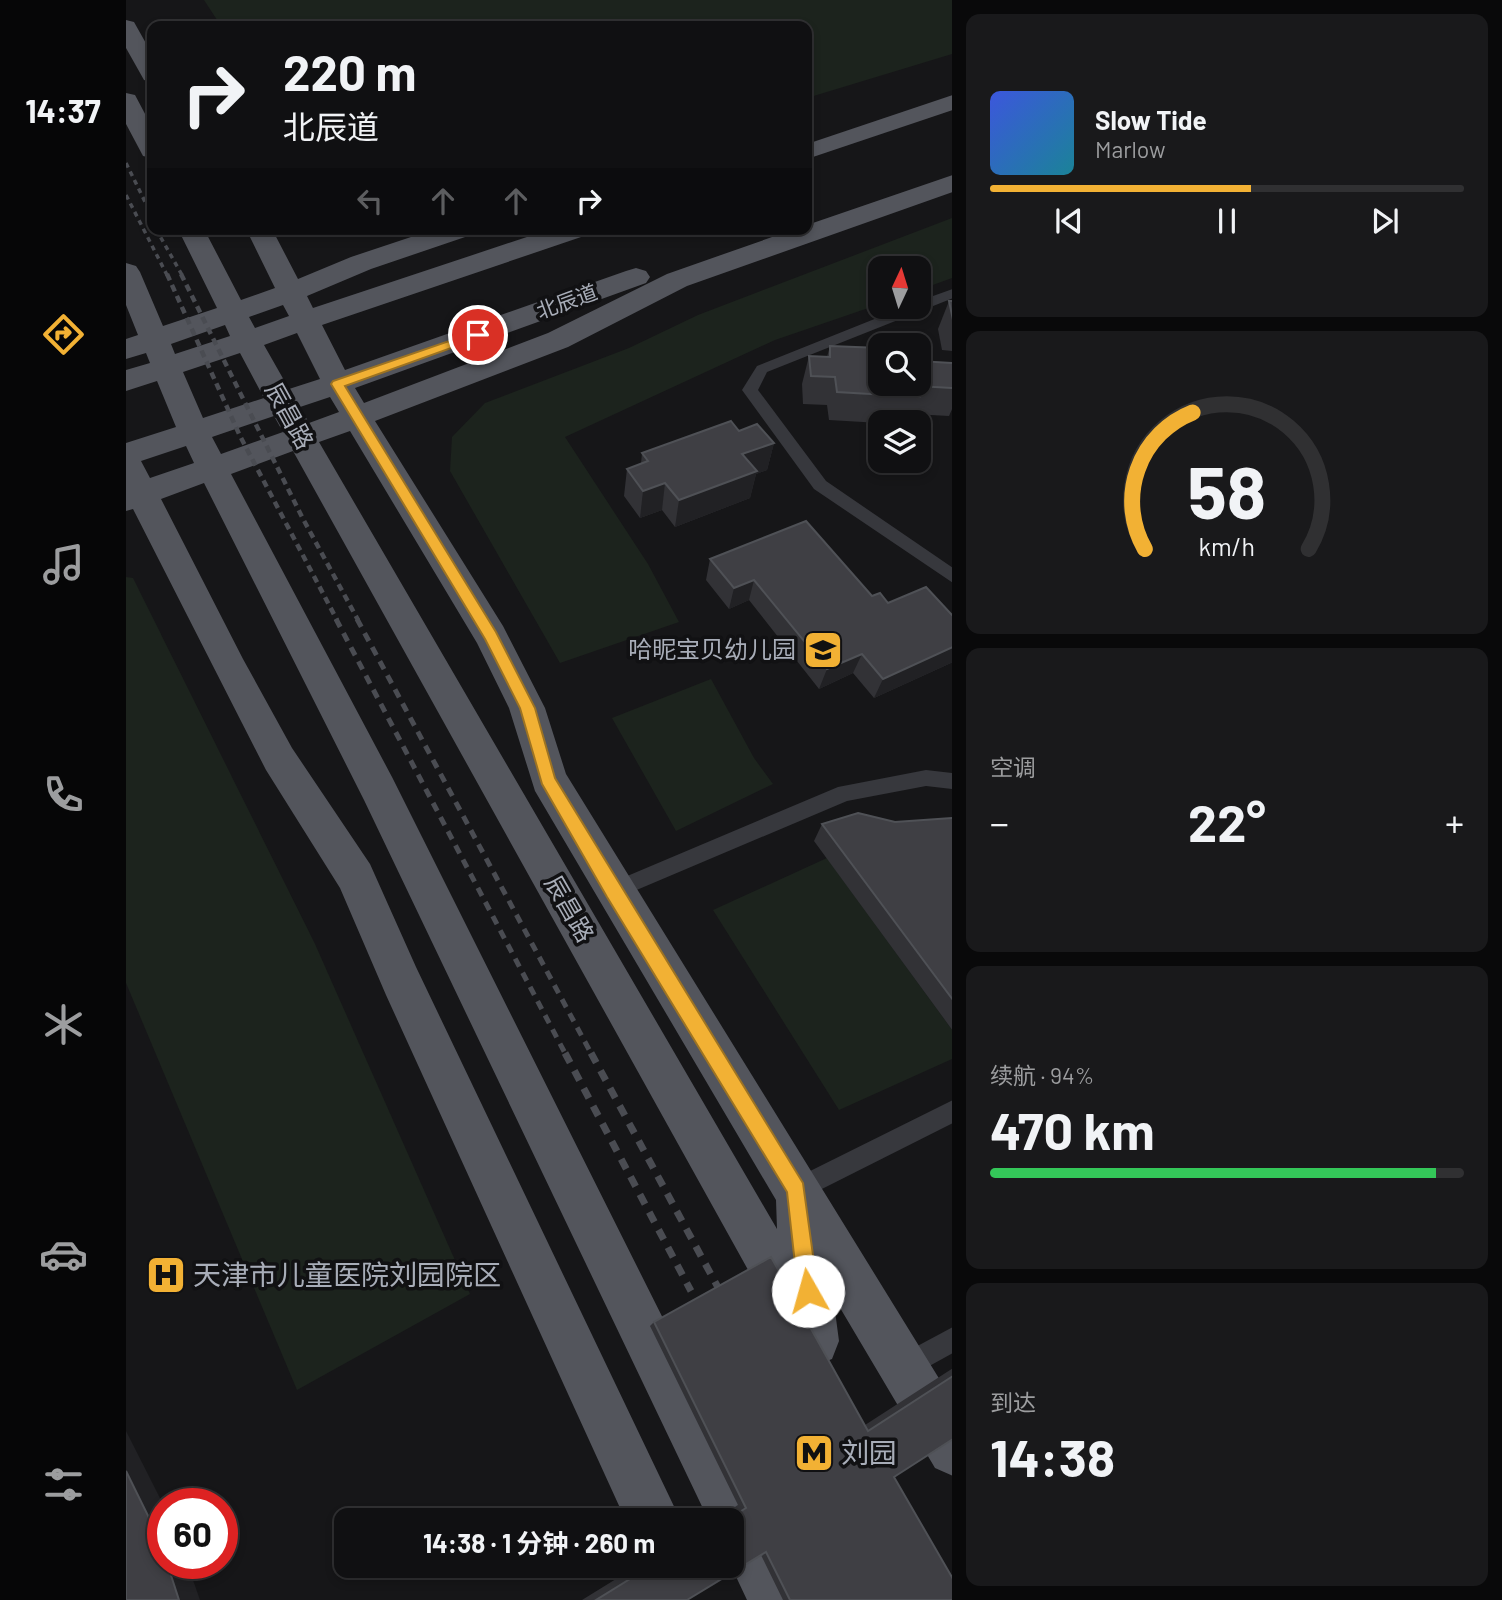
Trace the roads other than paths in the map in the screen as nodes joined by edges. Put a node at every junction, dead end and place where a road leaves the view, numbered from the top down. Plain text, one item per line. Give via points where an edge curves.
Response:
1 (126, 27) edge
2 (147, 66) edge
3 (952, 81) edge
4 (126, 100) edge
5 (952, 102) edge
6 (812, 126) edge
7 (147, 141) edge
8 (812, 150) edge
9 (952, 163) edge
10 (952, 183) edge
11 (812, 214) edge
12 (812, 233) edge
13 (194, 235) edge
14 (262, 235) edge
15 (444, 235) edge
16 (560, 235) edge
17 (752, 235) edge
18 (805, 235) edge
19 (126, 272) edge
20 (290, 293) junction
21 (952, 293) edge
22 (232, 313) junction
23 (305, 322) junction
24 (155, 339) junction
25 (248, 342) junction
26 (126, 349) edge
27 (166, 368) junction
28 (126, 381) edge
29 (337, 384) junction
30 (356, 416) junction
31 (291, 420) junction
32 (203, 450) junction
33 (126, 455) edge
34 (131, 485) edge
35 (952, 576) edge
36 (952, 781) edge
37 (613, 891) junction
38 (952, 1112) edge
39 (796, 1190) junction
40 (952, 1340) edge
41 (903, 1368) junction
42 (952, 1448) edge
43 (648, 1508) edge
44 (776, 1600) edge

1 - 2 main road
3 - 6 main road
4 - 7 main road
5 - 8 main road
9 - 11 main road
10 - 12 main road
13 - 22 main road, 辰昌路
14 - 20 main road
15 - 20 main road
16 - 23 main road
17 - 29 main road, 北辰道
18 - 30 main road via 677,280 558,340
19 - 24 main road
20 - 22 main road
20 - 23 main road
21 - 35 lane via 762,369 750,390 820,485
22 - 24 main road
22 - 25 main road, 辰昌路
23 - 25 main road
23 - 29 main road
24 - 26 main road
24 - 27 main road
25 - 27 main road
25 - 31 main road, 辰昌路
27 - 28 main road
27 - 32 main road
29 - 30 main road
29 - 31 main road, 北辰道
30 - 31 main road
30 - 37 main road via 491,636 527,708 548,779
31 - 32 main road, 北辰道
31 - 39 main road, 辰昌路 via 824,1359
32 - 33 main road, 北辰道
32 - 34 main road
32 - 44 main road via 384,801
34 - 43 main road via 279,759 356,877
36 - 37 lane via 926,778 845,793
37 - 39 main road
38 - 39 lane
39 - 41 main road
40 - 41 lane
41 - 42 main road

